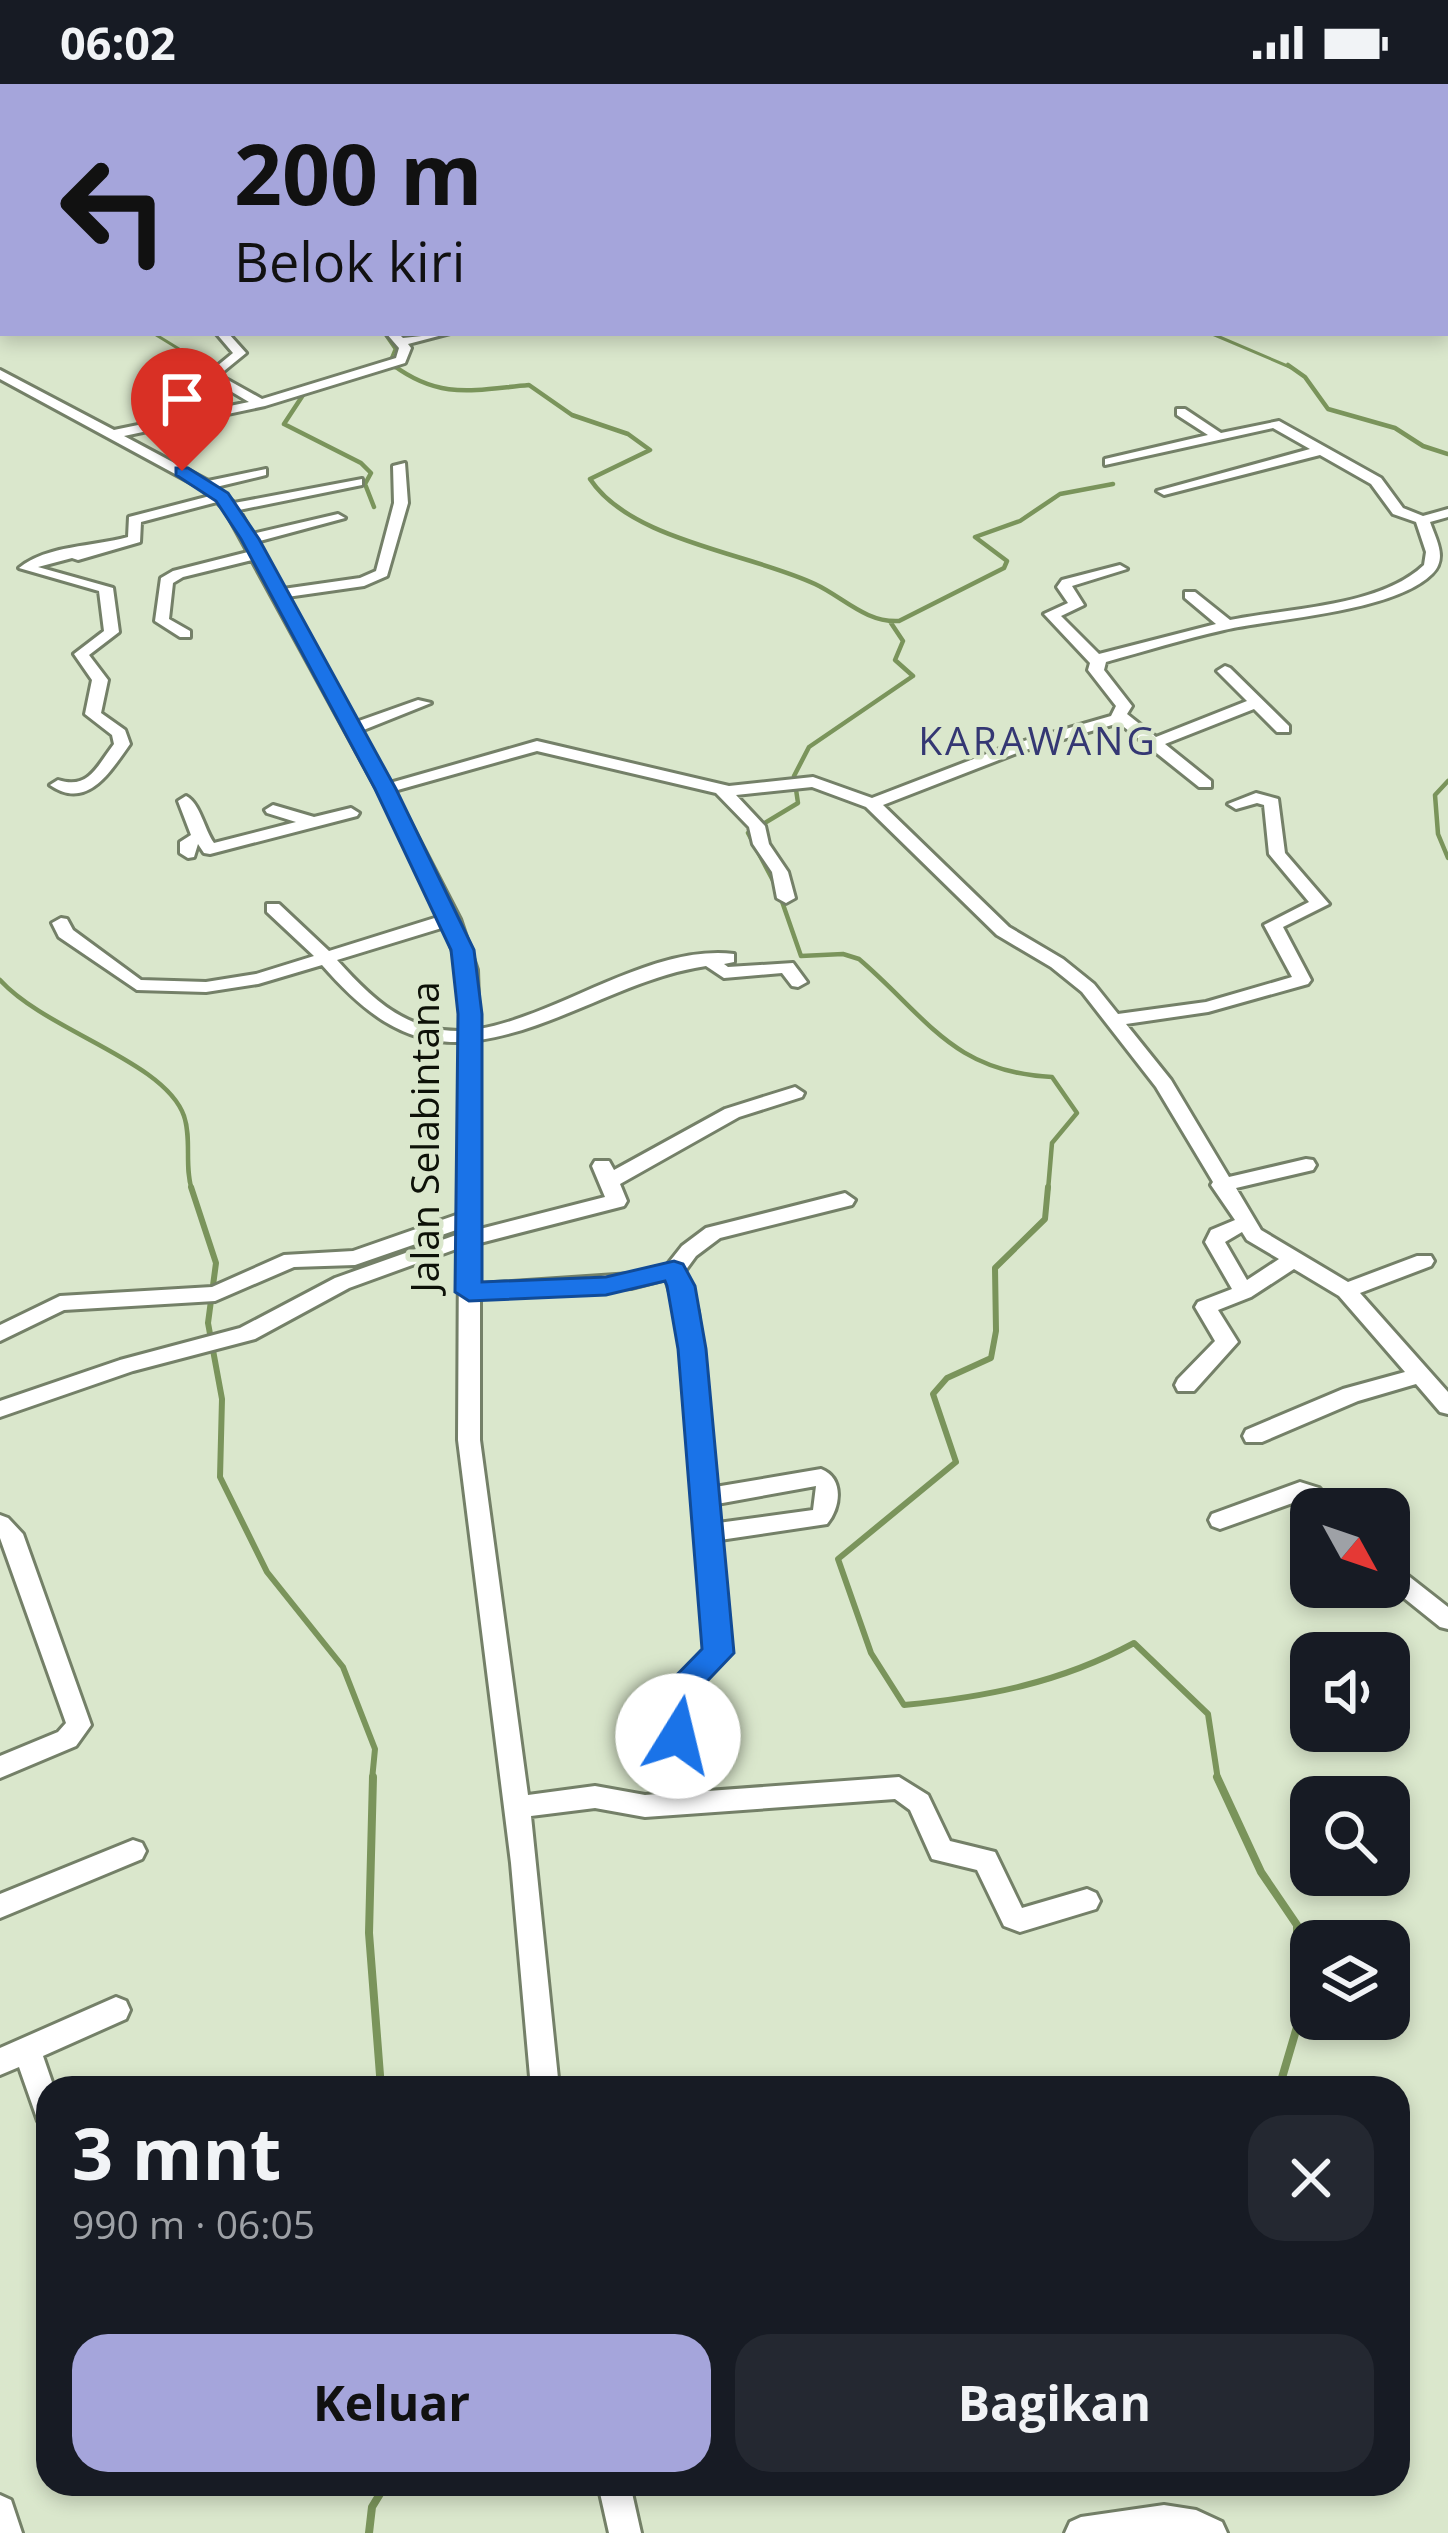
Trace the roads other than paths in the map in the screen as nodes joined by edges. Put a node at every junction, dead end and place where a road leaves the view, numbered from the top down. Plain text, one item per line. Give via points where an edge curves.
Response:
1 (226, 336) edge
2 (397, 337) edge
3 (0, 374) edge
4 (261, 404) junction
5 (1180, 412) dead end
6 (1240, 431) junction
7 (115, 434) junction
8 (1256, 440) dead end
9 (1214, 442) junction
10 (1168, 449) junction
11 (1271, 450) dead end
12 (1323, 450) junction
13 (1127, 458) junction
14 (1183, 458) dead end
15 (1236, 459) dead end
16 (1287, 459) junction
17 (1110, 462) dead end
18 (400, 466) dead end
19 (1198, 468) dead end
20 (1143, 469) dead end
21 (1252, 469) junction
22 (261, 472) dead end
23 (1214, 478) junction
24 (357, 482) dead end
25 (1165, 486) dead end
26 (220, 497) junction
27 (1448, 513) edge
28 (338, 518) dead end
29 (1422, 520) junction
30 (254, 546) junction
31 (1120, 569) dead end
32 (280, 595) junction
33 (1190, 596) dead end
34 (1227, 625) junction
35 (185, 634) dead end
36 (1096, 660) junction
37 (1225, 671) dead end
38 (423, 703) dead end
39 (1256, 703) junction
40 (1121, 717) junction
41 (1282, 728) dead end
42 (352, 729) junction
43 (1152, 745) junction
44 (1205, 784) dead end
45 (58, 785) dead end
46 (721, 789) junction
47 (388, 795) junction
48 (186, 801) dead end
49 (872, 804) junction
50 (1236, 804) dead end
51 (273, 811) dead end
52 (312, 822) junction
53 (201, 837) junction
54 (188, 853) dead end
55 (786, 898) dead end
56 (273, 908) dead end
57 (451, 919) junction
58 (61, 923) dead end
59 (326, 956) junction
60 (798, 982) dead end
61 (1115, 1020) junction
62 (469, 1037) junction
63 (795, 1094) dead end
64 (1306, 1165) dead end
65 (1221, 1185) junction
66 (845, 1200) dead end
67 (1245, 1223) junction
68 (466, 1229) junction
69 (1293, 1259) junction
70 (1424, 1261) dead end
71 (674, 1270) junction
72 (1346, 1291) junction
73 (469, 1292) junction
74 (1244, 1292) junction
75 (0, 1334) edge
76 (1420, 1375) junction
77 (1186, 1385) dead end
78 (1448, 1406) edge
79 (0, 1409) edge
80 (1254, 1436) dead end
81 (1290, 1495) edge
82 (706, 1497) junction
83 (1220, 1520) dead end
84 (0, 1524) edge
85 (709, 1533) junction
86 (1410, 1590) edge
87 (1448, 1620) edge
88 (0, 1766) edge
89 (682, 1803) junction
90 (517, 1807) junction
91 (133, 1851) dead end
92 (1087, 1901) dead end
93 (0, 1906) edge
94 (116, 2010) dead end
95 (14, 2056) edge
96 (543, 2076) edge
97 (36, 2092) edge
98 (617, 2496) edge
99 (0, 2511) edge
100 (6, 2533) edge
101 (625, 2533) edge
102 (1081, 2533) edge
103 (1211, 2533) edge

1 - 4 street via 240,353 212,376
2 - 4 street via 405,354 394,363
3 - 7 street, Jalan Selabintana
4 - 7 street
5 - 9 street
6 - 8 street
6 - 9 street
6 - 12 street via 1279,425
7 - 26 street, Jalan Selabintana
9 - 10 street
10 - 13 street
10 - 14 street
11 - 16 street
12 - 16 street
12 - 29 street via 1376,481 1398,512
13 - 17 street
13 - 20 street
15 - 21 street
16 - 21 street
18 - 32 street via 401,503 382,573
19 - 23 street
21 - 23 street
22 - 26 street
23 - 25 street
24 - 26 street
26 - 30 street, Jalan Selabintana
26 - 45 street via 134,520 135,539 26,568 97,584 108,595 112,632 81,654 100,680 93,714 122,744 86,787
27 - 29 street
28 - 30 street
29 - 34 street via 1434,555 1414,580 1347,603
30 - 32 street, Jalan Selabintana
30 - 35 street via 166,581 162,621
31 - 36 street via 1064,585 1077,604 1051,614
32 - 42 street, Jalan Selabintana
33 - 34 street
34 - 36 street
36 - 40 street via 1124,706
37 - 39 street
38 - 42 street
39 - 41 street
39 - 43 street
40 - 43 street
40 - 49 street
42 - 47 street, Jalan Selabintana
43 - 44 street
46 - 47 street via 537,746
46 - 49 street via 812,782
46 - 55 street via 757,826
47 - 52 street
47 - 57 street, Jalan Selabintana
48 - 53 street
49 - 61 street via 1003,932 1068,970
50 - 61 street via 1272,802 1277,854 1320,904 1273,925 1302,980 1208,1007
51 - 52 street
52 - 53 street via 210,849
53 - 54 street via 188,841
56 - 59 street
57 - 59 street
57 - 62 street, Jalan Selabintana via 468,970
58 - 59 street via 105,964 150,987 242,984
59 - 62 street via 390,1019 426,1035
60 - 62 street via 787,968 724,973 719,959 638,976
61 - 65 street via 1164,1084
62 - 68 street, Jalan Selabintana
63 - 68 street via 732,1113 606,1173 619,1196 612,1203
64 - 65 street
65 - 67 street
66 - 71 street via 713,1234
67 - 69 street
67 - 74 street via 1215,1240
68 - 73 street, Jalan Selabintana
68 - 75 street via 355,1258 291,1260 215,1294 61,1303
68 - 79 street via 247,1334
69 - 72 street
69 - 74 street
70 - 72 street
71 - 73 street via 606,1286
71 - 82 street via 687,1312
72 - 76 street
73 - 90 street, Jalan Selabintana via 469,1440
74 - 77 street via 1205,1306 1227,1342
76 - 78 street
76 - 80 street
81 - 83 street
82 - 85 street
82 - 85 street via 821,1477 826,1485 819,1518
84 - 88 street via 11,1534 79,1725 67,1739
85 - 89 street via 718,1653 676,1691
86 - 87 street
89 - 90 street via 645,1807 606,1797
89 - 92 street via 907,1790 941,1851 986,1860 1013,1918
90 - 96 street, Jalan Selabintana
91 - 93 street
94 - 95 street
95 - 97 street
98 - 101 street
99 - 100 street
102 - 103 street via 1143,2522 1195,2524

